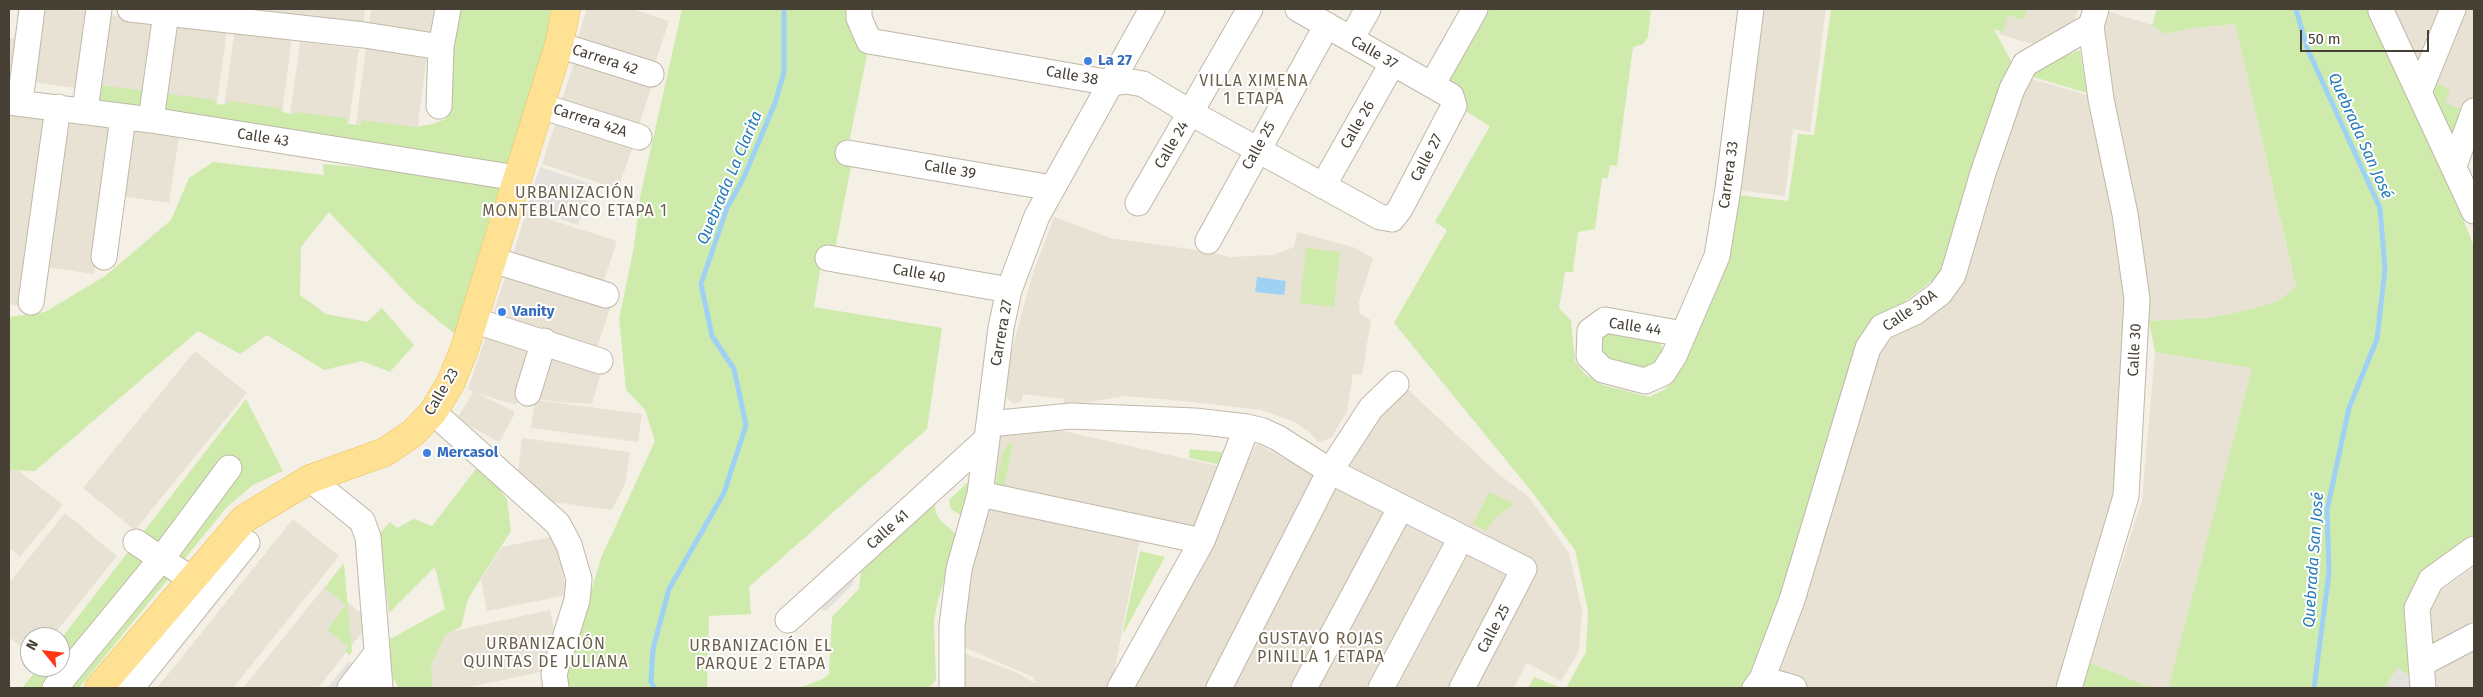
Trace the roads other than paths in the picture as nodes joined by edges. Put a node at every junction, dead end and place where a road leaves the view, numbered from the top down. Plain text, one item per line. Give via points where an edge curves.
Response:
1 (99, 9) edge
2 (130, 9) edge
3 (448, 9) edge
4 (566, 9) edge
5 (859, 9) edge
6 (1152, 9) edge
7 (1250, 9) edge
8 (1298, 9) edge
9 (1368, 9) edge
10 (1475, 9) edge
11 (1750, 9) edge
12 (2382, 9) edge
13 (2453, 9) edge
14 (166, 14) junction
15 (2093, 17) edge
16 (23, 24) edge
17 (1327, 25) junction
18 (1351, 39) junction
19 (559, 45) junction
20 (441, 47) junction
21 (1392, 64) junction
22 (651, 74) dead end
23 (1111, 83) junction
24 (1442, 90) junction
25 (2420, 90) junction
26 (14, 102) edge
27 (439, 106) dead end
28 (541, 106) junction
29 (58, 107) junction
30 (85, 110) junction
31 (2474, 111) edge
32 (1191, 113) junction
33 (123, 117) junction
34 (151, 120) junction
35 (639, 137) dead end
36 (1257, 150) junction
37 (848, 153) dead end
38 (2454, 166) junction
39 (517, 178) junction
40 (1323, 186) junction
41 (1052, 188) junction
42 (1138, 202) dead end
43 (2474, 211) edge
44 (1392, 219) joint
45 (1208, 241) dead end
46 (104, 257) dead end
47 (828, 258) dead end
48 (493, 260) junction
49 (1010, 290) junction
50 (606, 295) dead end
51 (31, 302) dead end
52 (473, 320) junction
53 (1683, 334) junction
54 (544, 342) junction
55 (1590, 344) joint
56 (600, 361) dead end
57 (1396, 384) dead end
58 (528, 393) dead end
59 (433, 412) junction
60 (1247, 427) junction
61 (988, 432) junction
62 (229, 468) dead end
63 (1330, 471) junction
64 (310, 479) junction
65 (980, 494) junction
66 (1401, 507) junction
67 (1461, 538) junction
68 (1202, 541) junction
69 (136, 542) dead end
70 (247, 543) dead end
71 (2474, 549) edge
72 (162, 558) junction
73 (191, 579) junction
74 (788, 620) dead end
75 (2474, 636) edge
76 (378, 653) junction
77 (2422, 676) edge
78 (1759, 684) edge
79 (55, 688) edge
80 (99, 688) edge
81 (130, 688) edge
82 (350, 688) edge
83 (380, 688) edge
84 (556, 688) edge
85 (952, 688) edge
86 (1120, 688) edge
87 (1219, 688) edge
88 (1304, 688) edge
89 (1381, 688) edge
90 (1462, 688) edge
91 (1794, 688) edge
92 (2070, 688) edge

1 - 30 street
2 - 14 street
3 - 20 street
4 - 19 main road, Calle 23
5 - 23 street, Calle 38 via 858,18 870,41
6 - 23 street, Carrera 27
7 - 32 street, Calle 24
8 - 17 street, Calle 37
9 - 18 street
10 - 24 street
11 - 53 street, Carrera 33 via 1717,256
12 - 25 street
13 - 25 street
14 - 20 street via 364,35
14 - 34 street
15 - 78 street, Calle 30A via 2025,64 2008,98 1953,275 1940,293 1915,312 1882,327 1868,348 1792,600
15 - 92 street, Calle 30 via 2101,99 2137,299 2126,496
16 - 26 street
17 - 18 street, Calle 37
17 - 36 street, Calle 25
18 - 21 street, Calle 37
19 - 22 street, Carrera 42
19 - 28 main road, Calle 23
20 - 27 street
21 - 24 street, Calle 37
21 - 40 street, Calle 26
23 - 32 street, Calle 38 via 1143,84
23 - 41 street, Carrera 27
24 - 44 street, Calle 27 via 1454,106
25 - 38 street
26 - 29 street, Calle 43
28 - 35 street, Carrera 42A
28 - 39 main road, Calle 23
29 - 30 street, Calle 43
29 - 51 street
30 - 33 street, Calle 43
31 - 38 street
32 - 36 street, Calle 38
32 - 42 street, Calle 24
33 - 34 street, Calle 43
33 - 46 street
34 - 39 street, Calle 43
36 - 40 street, Calle 38
36 - 45 street, Calle 25
37 - 41 street, Calle 39
38 - 43 street
39 - 48 main road, Calle 23
40 - 44 street, Calle 38 via 1380,218
41 - 49 street, Carrera 27 via 1037,216
47 - 49 street, Calle 40
48 - 50 street
48 - 52 main road, Calle 23
49 - 61 street, Carrera 27 via 1001,328
52 - 54 street
52 - 59 main road, Calle 23 via 451,382
53 - 55 street, Calle 44 via 1605,320
53 - 55 street, Carrera 33 via 1663,373 1645,381 1603,370
54 - 56 street
54 - 58 street
57 - 63 street via 1371,408
59 - 64 main road, Calle 23 via 413,433 385,452
59 - 84 street via 558,524 570,544 578,578 577,600 554,674
60 - 61 street via 1195,421 1071,416
60 - 63 street via 1278,438
60 - 68 street
61 - 65 street, Carrera 27
61 - 74 street, Calle 41
62 - 72 street
63 - 66 street
63 - 87 street
64 - 73 main road, Calle 23 via 244,519
64 - 76 street via 362,521 368,537
65 - 68 street
65 - 85 street, Carrera 27 via 959,569 952,626
66 - 67 street
66 - 88 street
67 - 89 street
67 - 90 street, Calle 25 via 1524,570
68 - 86 street
69 - 72 street
70 - 81 street
71 - 77 street via 2431,580 2417,608
72 - 73 street
72 - 79 street
73 - 80 main road, Calle 23
75 - 77 street
76 - 82 street
76 - 83 street
78 - 91 street

